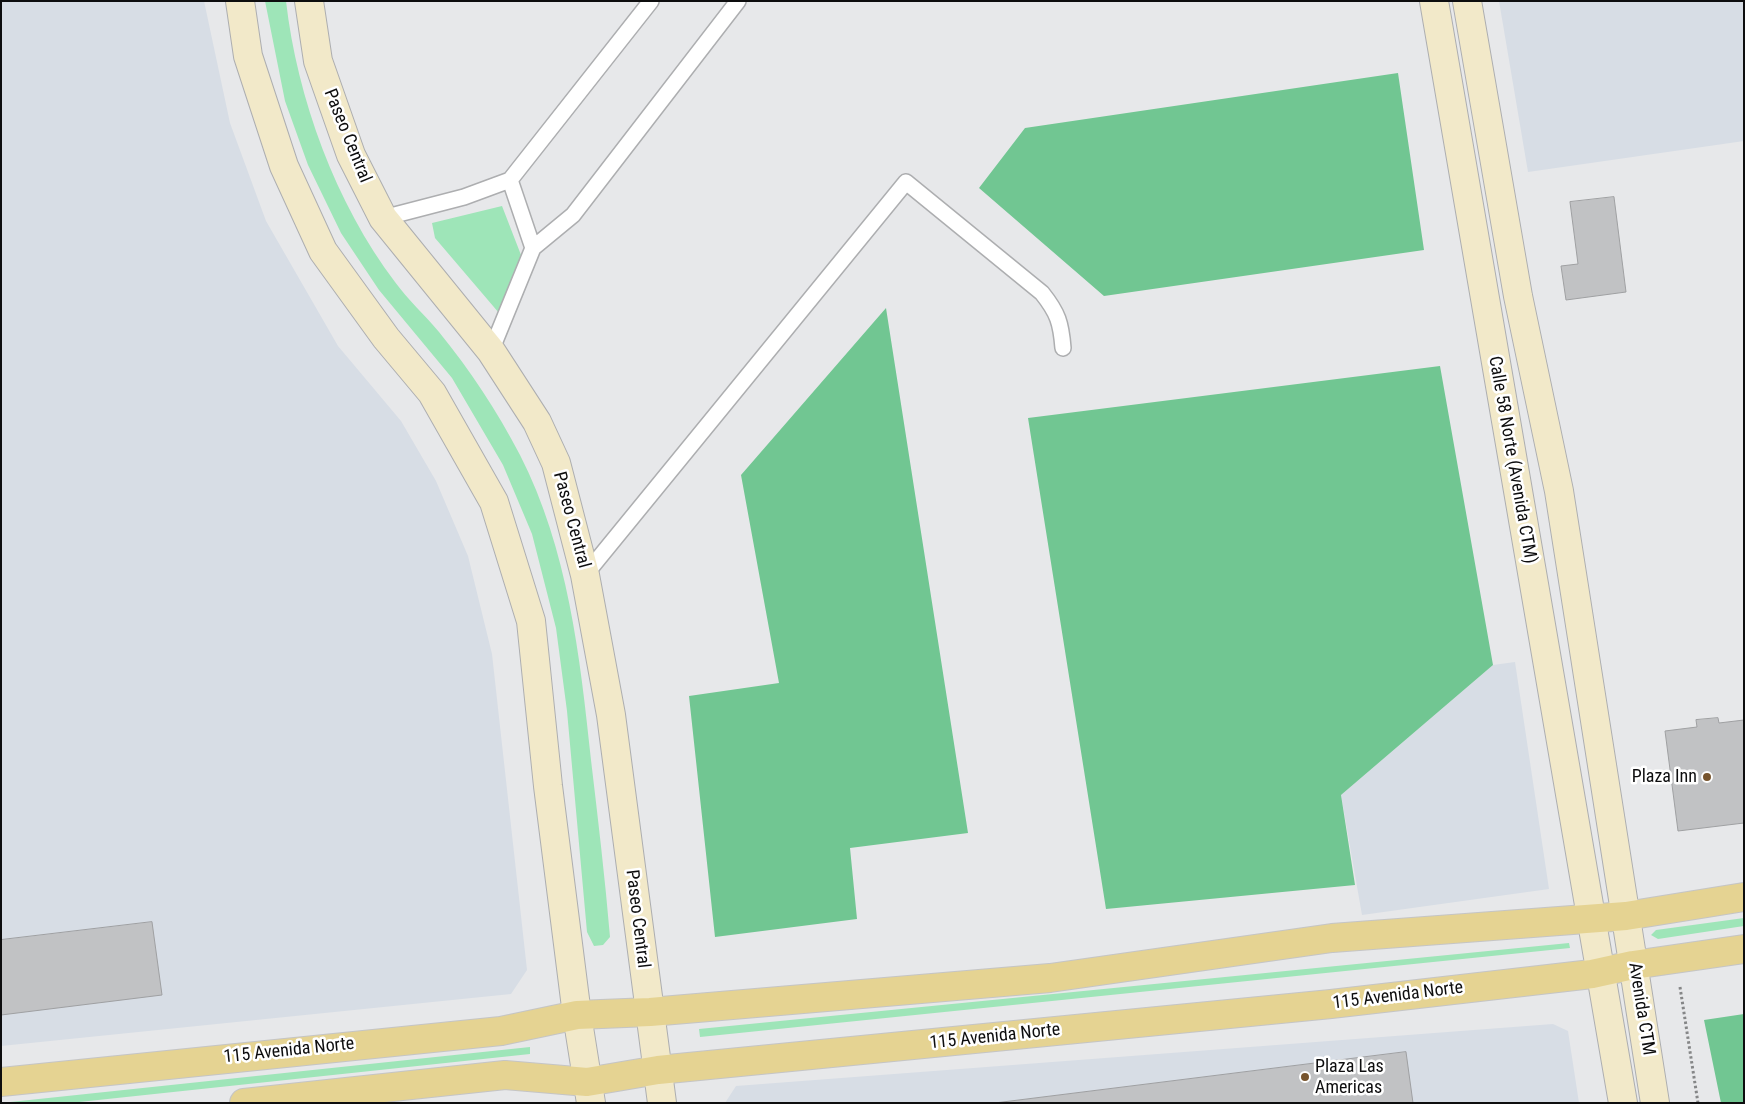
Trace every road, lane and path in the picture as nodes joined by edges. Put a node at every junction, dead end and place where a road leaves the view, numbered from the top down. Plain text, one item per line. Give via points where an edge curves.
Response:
1 (240, 1) edge
2 (309, 1) edge
3 (651, 1) edge
4 (738, 1) edge
5 (1434, 1) edge
6 (1467, 1) edge
7 (510, 180) junction
8 (383, 218) junction
9 (533, 248) junction
10 (1063, 348) dead end
11 (490, 351) junction
12 (585, 575) junction
13 (1744, 896) edge
14 (1626, 916) junction
15 (1591, 918) junction
16 (1744, 949) edge
17 (1675, 959) junction
18 (1634, 965) junction
19 (1600, 972) junction
20 (650, 1012) junction
21 (577, 1015) junction
22 (658, 1070) junction
23 (1, 1082) edge
24 (589, 1092) edge
25 (244, 1103) edge
26 (662, 1103) edge
27 (1624, 1103) edge
28 (1655, 1103) edge
29 (1698, 1103) edge

1 - 21 main road via 248,56 284,166 323,251 386,338 432,393 494,502 531,621
2 - 8 main road, Paseo Central via 318,61 351,155
3 - 7 lane
4 - 9 lane via 573,214
5 - 15 main road, Calle 58 Norte (Avenida CTM)
6 - 14 main road, Calle 58 Norte (Avenida CTM) via 1518,296 1559,491
7 - 8 lane via 464,197
7 - 9 lane
8 - 11 main road, Paseo Central
9 - 11 lane
10 - 12 lane via 1058,316 1042,292 906,182
11 - 12 main road, Paseo Central via 537,422 556,463
12 - 20 main road, Paseo Central via 610,715
13 - 14 main road
14 - 15 main road
14 - 18 main road, Avenida CTM
15 - 19 main road, Avenida CTM
15 - 20 main road via 1332,938 1050,978
16 - 17 main road, 115 Avenida Norte
17 - 18 main road, 115 Avenida Norte
17 - 29 path
18 - 19 main road, 115 Avenida Norte
18 - 28 main road, Avenida CTM
19 - 22 main road, 115 Avenida Norte via 1331,1004
19 - 27 main road, Avenida CTM
20 - 21 main road, 115 Avenida Norte
20 - 22 main road, Paseo Central
21 - 23 main road, 115 Avenida Norte via 501,1031
21 - 24 main road
22 - 24 main road, 115 Avenida Norte
22 - 26 main road, Paseo Central
24 - 25 main road, 115 Avenida Norte via 505,1075

